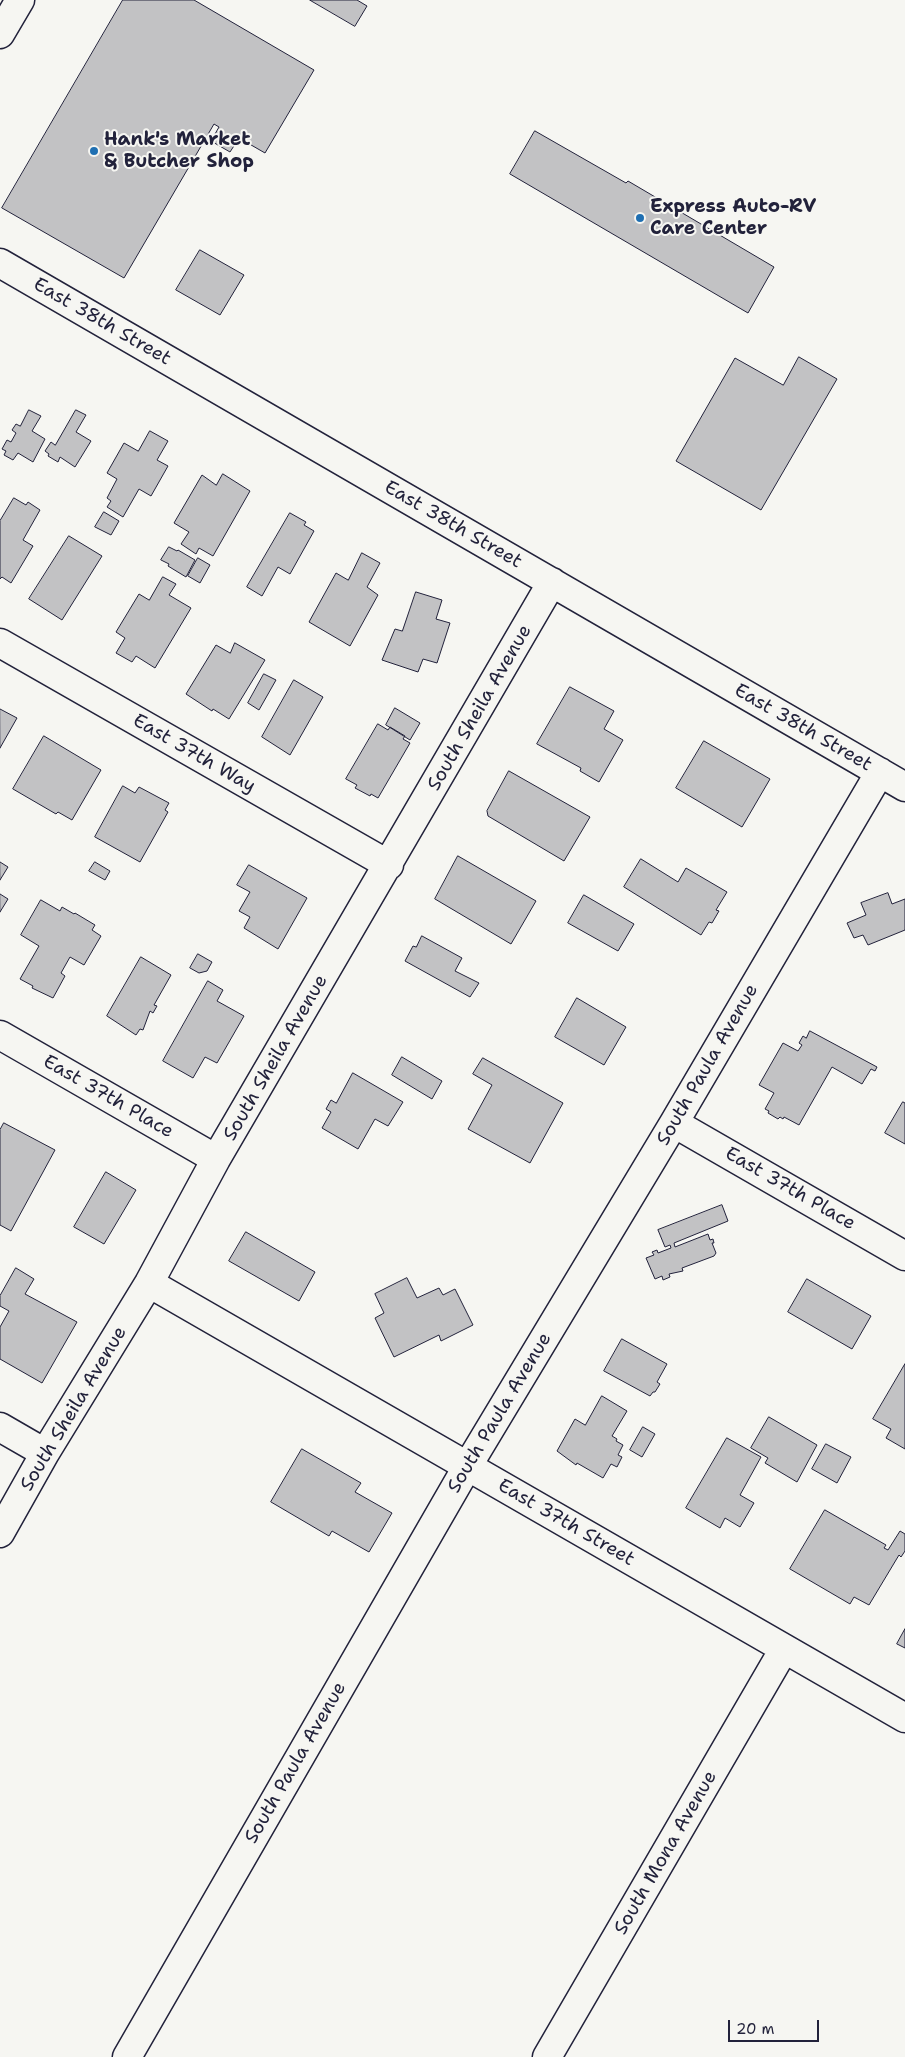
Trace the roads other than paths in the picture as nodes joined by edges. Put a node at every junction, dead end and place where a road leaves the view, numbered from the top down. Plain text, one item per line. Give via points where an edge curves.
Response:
1 (20, 0) edge
2 (0, 34) edge
3 (0, 263) edge
4 (552, 582) junction
5 (0, 643) edge
6 (880, 772) junction
7 (905, 787) edge
8 (389, 865) junction
9 (0, 1035) edge
10 (674, 1123) junction
11 (216, 1159) junction
12 (905, 1256) edge
13 (149, 1284) junction
14 (0, 1427) edge
15 (45, 1453) junction
16 (467, 1466) junction
17 (0, 1533) edge
18 (784, 1648) junction
19 (905, 1718) edge
20 (127, 2057) edge
21 (547, 2057) edge

1 - 2 street
3 - 4 street, East 38th Street
4 - 6 street, East 38th Street
4 - 8 street, South Sheila Avenue
5 - 8 street, East 37th Way
6 - 7 street, East 38th Street
6 - 10 street, South Paula Avenue
8 - 11 street, South Sheila Avenue
9 - 11 street, East 37th Place
10 - 12 street, East 37th Place
10 - 16 street, South Paula Avenue
11 - 13 street, South Sheila Avenue
13 - 15 street, South Sheila Avenue
13 - 16 street, East 37th Street
14 - 15 street
15 - 17 street, South Sheila Avenue
16 - 18 street, East 37th Street
16 - 20 street, South Paula Avenue
18 - 19 street, East 37th Street
18 - 21 street, South Mona Avenue

